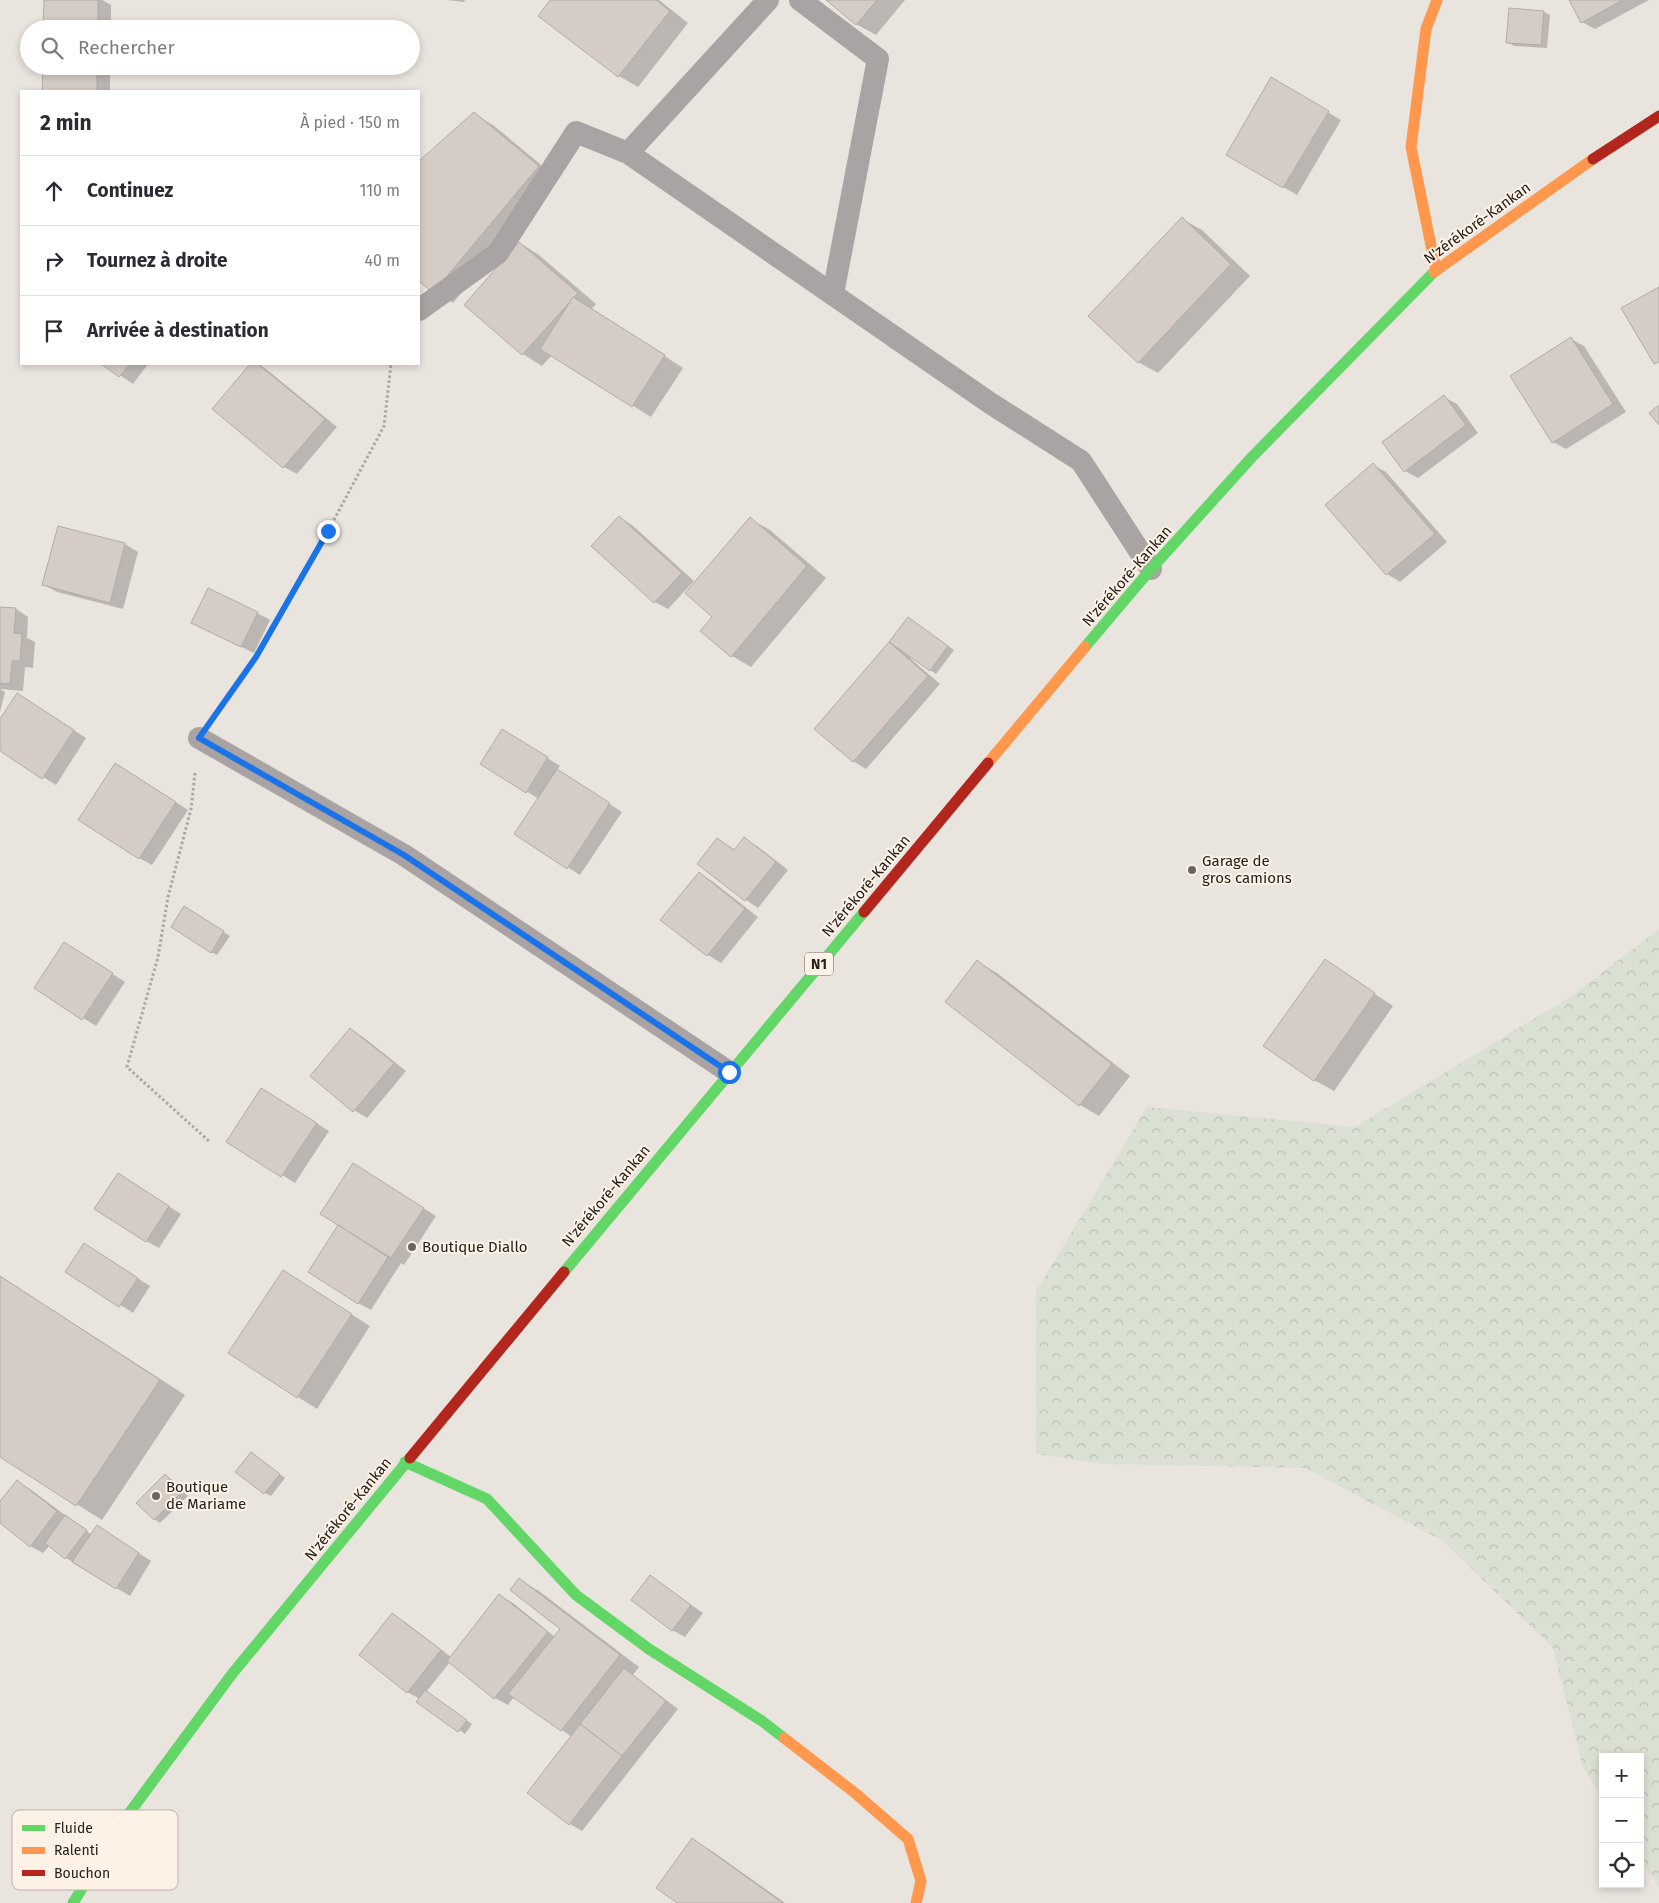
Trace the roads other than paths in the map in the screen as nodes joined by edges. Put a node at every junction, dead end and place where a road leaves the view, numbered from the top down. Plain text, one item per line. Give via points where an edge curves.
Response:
1 (768, 0) edge
2 (800, 0) edge
3 (1437, 0) edge
4 (1659, 116) edge
5 (628, 153) junction
6 (1436, 270) junction
7 (833, 294) junction
8 (420, 309) edge
9 (1151, 569) junction
10 (199, 738) road end
11 (729, 1072) junction
12 (405, 1462) junction
13 (131, 1810) edge
14 (81, 1890) edge
15 (73, 1903) edge
16 (916, 1903) edge

1 - 5 lane
2 - 7 lane via 878,59
3 - 6 main road via 1426,29 1411,147
4 - 6 main road, N'zérékoré-Kankan / N1
5 - 7 lane
5 - 8 lane via 576,132 498,253
6 - 9 main road, N'zérékoré-Kankan / N1 via 1252,457
7 - 9 lane via 1080,461
9 - 11 main road, N'zérékoré-Kankan / N1
10 - 11 lane via 404,855
11 - 12 main road, N'zérékoré-Kankan / N1
12 - 13 main road, N'zérékoré-Kankan / N1 via 226,1681
12 - 16 main road via 487,1499 576,1595 649,1649 762,1721 855,1793 908,1839 921,1881
14 - 15 main road, N'zérékoré-Kankan / N1

